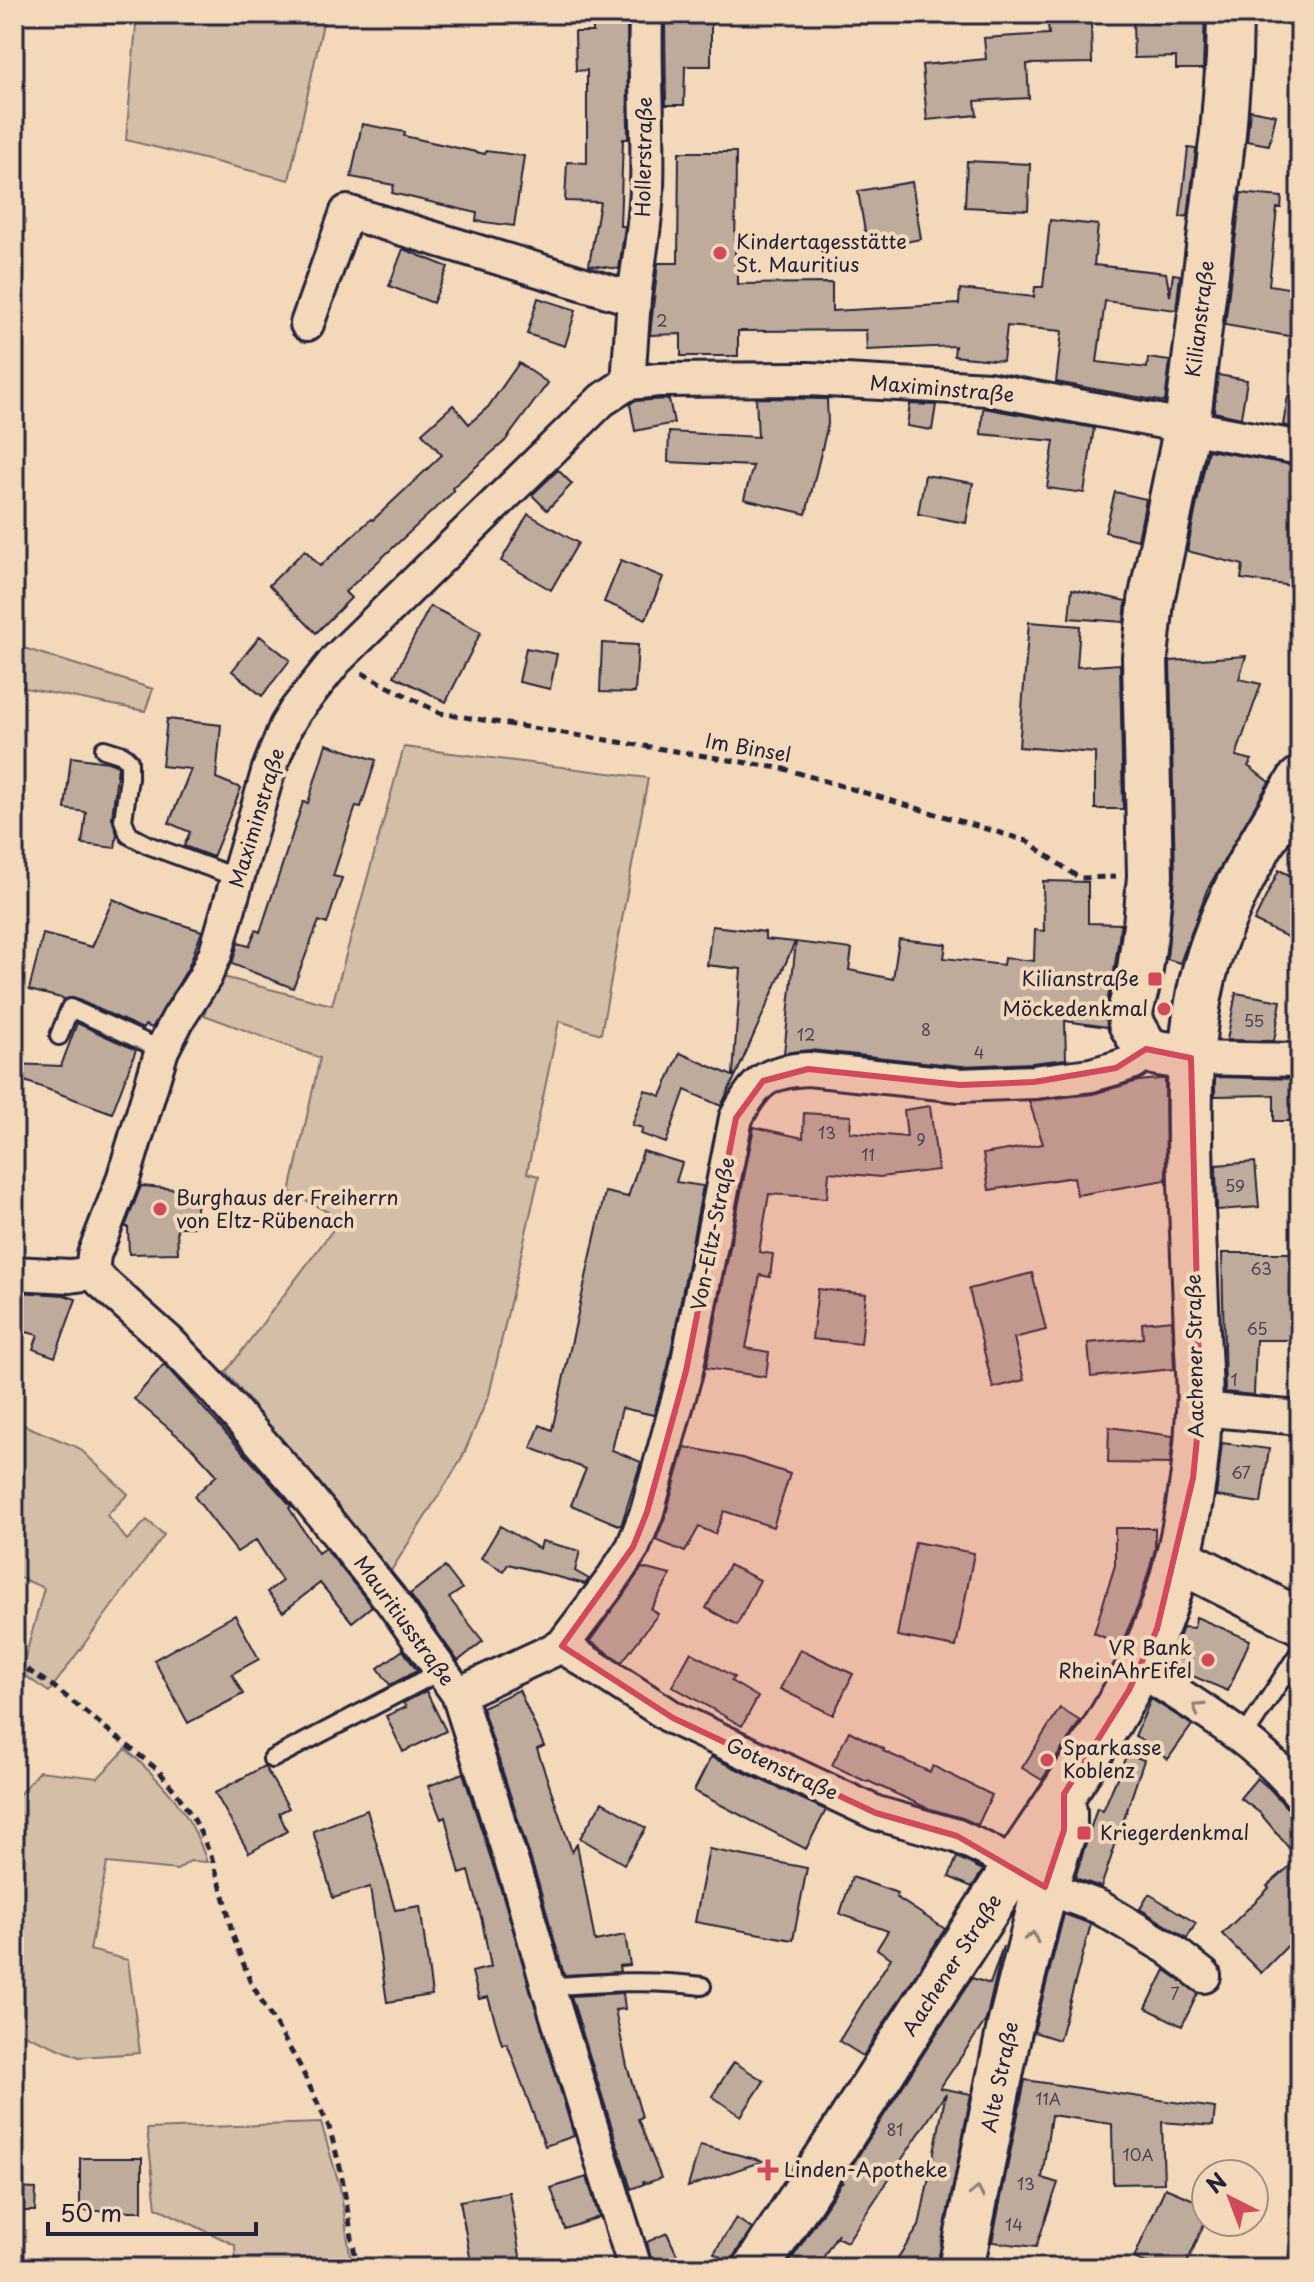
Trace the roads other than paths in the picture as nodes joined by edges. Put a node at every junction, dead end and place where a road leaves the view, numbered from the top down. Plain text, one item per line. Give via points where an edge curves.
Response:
1 (646, 14) edge
2 (1230, 14) edge
3 (634, 299) junction
4 (307, 324) dead end
5 (628, 383) junction
6 (1187, 426) junction
7 (1300, 448) edge
8 (104, 749) dead end
9 (1300, 780) edge
10 (238, 878) junction
11 (59, 1036) dead end
12 (1146, 1049) junction
13 (162, 1050) junction
14 (1191, 1058) junction
15 (1300, 1060) edge
16 (14, 1273) edge
17 (92, 1273) junction
18 (1200, 1409) junction
19 (1300, 1418) edge
20 (1177, 1562) junction
21 (1300, 1615) edge
22 (1300, 1637) edge
23 (562, 1646) junction
24 (1300, 1651) edge
25 (1139, 1669) junction
26 (450, 1682) junction
27 (1243, 1738) junction
28 (272, 1759) dead end
29 (1064, 1794) joint
30 (1300, 1794) edge
31 (1029, 1877) junction
32 (1204, 1976) dead end
33 (702, 1986) dead end
34 (548, 1987) junction
35 (635, 2268) edge
36 (756, 2268) edge
37 (961, 2268) edge

1 - 3 street, Hollerstraße via 647,191
2 - 6 main road, Kilianstraße via 1223,134
3 - 4 street via 347,212
3 - 5 street
5 - 6 street, Maximinstraße via 809,379 988,389
5 - 10 street, Maximinstraße via 602,400 336,660 286,726
6 - 7 street, Maximinstraße
6 - 12 main road, Kilianstraße via 1151,601 1145,657 1150,876 1130,1012
8 - 10 lane via 129,761 123,820 131,837
9 - 14 main road, Aachener Straße via 1257,849 1220,930 1204,976
10 - 13 street, Maximinstraße via 205,977
11 - 13 lane via 70,1008
12 - 14 main road
12 - 23 street, Von-Eltz-Straße via 1134,1062 1116,1068 1034,1082 960,1085 783,1070 747,1097 736,1118 686,1371 647,1512 633,1547
13 - 17 street, Maximinstraße
14 - 15 street
14 - 18 main road, Aachener Straße
16 - 17 street
17 - 26 street, Mauritiusstraße via 170,1343 233,1411 348,1545
18 - 19 street
18 - 20 main road, Aachener Straße
20 - 21 street
20 - 22 lane
20 - 25 main road, Aachener Straße
23 - 26 street, Von-Eltz-Straße
23 - 31 street, Gotenstraße via 673,1718 876,1813 957,1836
24 - 27 lane
27 -> 25 street
25 - 29 main road, Aachener Straße
26 - 28 lane
26 - 34 street, Mauritiusstraße
27 - 30 street
29 - 31 main road, Alte Straße via 1064,1830
31 - 32 street via 1099,1907
31 - 36 main road, Aachener Straße
37 -> 31 main road, Alte Straße via 1010,2026
33 - 34 lane via 628,1981
34 - 35 street, Mauritiusstraße

